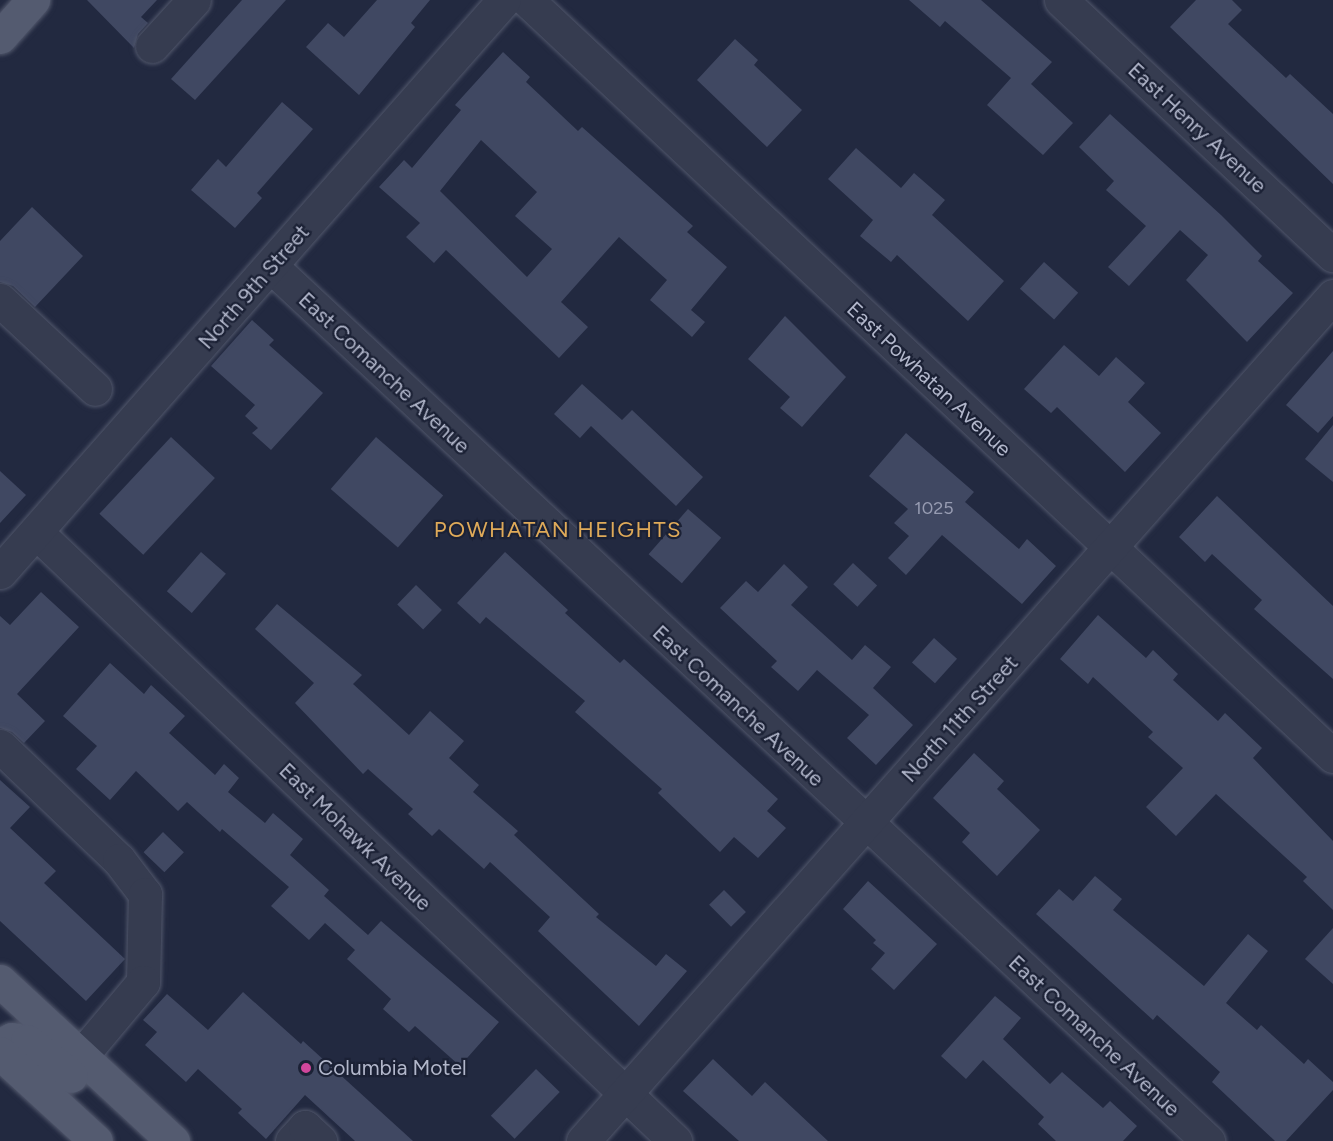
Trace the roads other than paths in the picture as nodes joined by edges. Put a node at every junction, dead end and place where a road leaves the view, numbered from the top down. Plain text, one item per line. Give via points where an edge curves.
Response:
1 (33, 0) edge
2 (194, 0) edge
3 (504, 0) edge
4 (527, 0) edge
5 (1061, 0) edge
6 (4, 25) edge
7 (152, 46) dead end
8 (1333, 255) edge
9 (272, 267) junction
10 (1333, 296) edge
11 (0, 300) edge
12 (95, 389) dead end
13 (36, 532) junction
14 (1110, 550) junction
15 (4, 559) edge
16 (0, 746) edge
17 (1333, 756) edge
18 (865, 825) junction
19 (0, 981) edge
20 (0, 1045) edge
21 (0, 1053) edge
22 (81, 1056) junction
23 (626, 1095) junction
24 (96, 1141) edge
25 (167, 1141) edge
26 (173, 1141) edge
27 (292, 1141) edge
28 (320, 1141) edge
29 (583, 1141) edge
30 (675, 1141) edge
31 (1208, 1141) edge

1 - 6 main road
2 - 7 street
3 - 9 street, North 9th Street
4 - 14 street, East Powhatan Avenue
5 - 8 street, East Henry Avenue
9 - 13 street, North 9th Street
9 - 18 street, East Comanche Avenue
10 - 14 street, North 11th Street
11 - 12 street
13 - 15 street, North 9th Street
13 - 23 street, East Mohawk Avenue
14 - 17 street, East Powhatan Avenue
14 - 18 street, North 11th Street
16 - 22 street via 119,860 145,894 143,982
18 - 23 street, North 11th Street
18 - 31 street, East Comanche Avenue
19 - 22 main road
20 - 25 main road via 12,1039 27,1041 42,1050 133,1133
21 - 24 main road
22 - 26 main road
23 - 29 street, North 11th Street
23 - 30 street, East Mohawk Avenue
27 - 28 street via 305,1127

